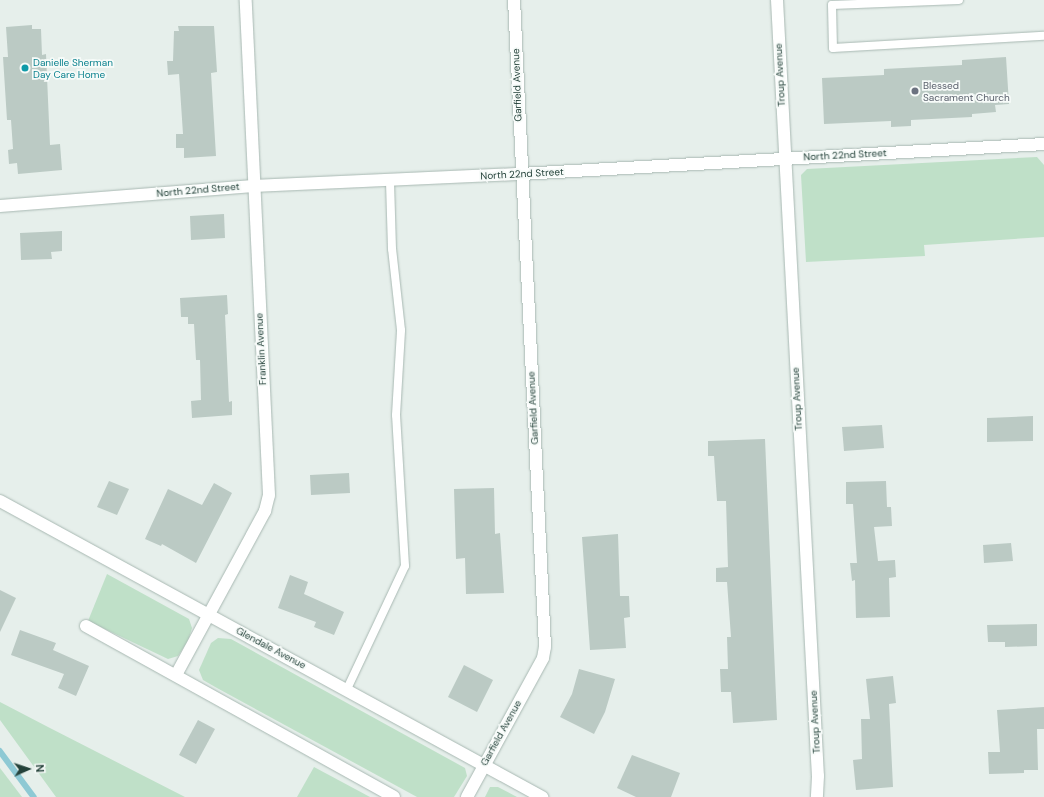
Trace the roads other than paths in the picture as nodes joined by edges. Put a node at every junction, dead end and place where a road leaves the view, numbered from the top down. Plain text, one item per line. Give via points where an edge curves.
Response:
1 (246, 0) edge
2 (514, 0) edge
3 (777, 0) edge
4 (959, 0) edge
5 (1044, 36) edge
6 (1044, 144) edge
7 (784, 159) junction
8 (521, 174) junction
9 (390, 180) junction
10 (253, 186) junction
11 (0, 206) edge
12 (0, 501) edge
13 (210, 616) junction
14 (86, 626) dead end
15 (176, 675) junction
16 (347, 689) junction
17 (483, 765) junction
18 (394, 797) edge
19 (467, 797) edge
20 (542, 797) edge
21 (817, 797) edge

1 - 10 street, Franklin Avenue
2 - 8 street, Garfield Avenue
3 - 7 street, Troup Avenue
4 - 5 lane via 832,5 833,48
6 - 7 street, North 22nd Street
7 - 8 street, North 22nd Street
7 - 21 street, Troup Avenue via 818,760
8 - 9 street, North 22nd Street
8 - 17 street, Garfield Avenue via 545,647 543,658
9 - 10 street, North 22nd Street
9 - 16 lane via 393,256 401,330 396,415 405,566
10 - 11 street, North 22nd Street
10 - 13 street, Franklin Avenue via 269,495 265,511
12 - 13 street, Glendale Avenue
13 - 15 street, Franklin Avenue
13 - 16 street, Glendale Avenue
14 - 15 street
15 - 18 street
16 - 17 street, Glendale Avenue
17 - 19 street, Garfield Avenue
17 - 20 street, Glendale Avenue

